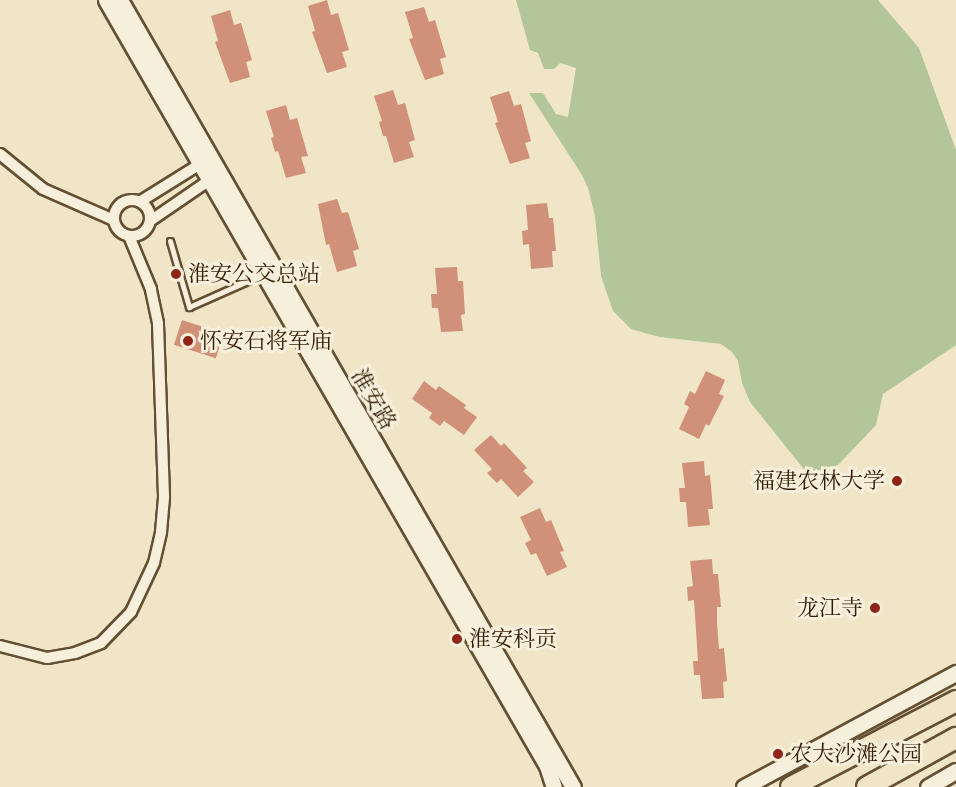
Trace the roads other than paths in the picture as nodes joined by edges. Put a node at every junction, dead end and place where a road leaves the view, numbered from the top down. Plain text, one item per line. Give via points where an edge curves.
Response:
1 (106, 0) edge
2 (120, 0) edge
3 (0, 154) edge
4 (205, 161) junction
5 (214, 177) junction
6 (141, 201) junction
7 (114, 220) junction
8 (150, 220) junction
9 (129, 236) junction
10 (170, 241) dead end
11 (263, 275) junction
12 (0, 646) edge
13 (956, 673) edge
14 (956, 700) edge
15 (956, 738) edge
16 (956, 771) edge
17 (554, 787) edge
18 (573, 787) edge
19 (744, 787) edge
20 (791, 787) edge
21 (867, 787) edge
22 (928, 787) edge

1 - 4 main road, 淮安路
2 - 4 main road, 淮安路
3 - 7 street via 44,189
4 - 5 main road, 淮安路
4 - 6 street
5 - 8 street
5 - 11 main road, 淮安路
5 - 18 main road, 淮安路
6 - 7 street via 121,204
6 - 8 street
7 - 9 street via 119,231
8 - 9 street via 145,231
9 - 12 street via 151,289 158,323 164,496 154,563 131,612 101,643 47,658
10 - 11 lane via 189,307
11 - 17 main road, 淮安路 via 547,766
13 - 19 main road
14 - 20 highway
15 - 21 highway
16 - 22 main road

